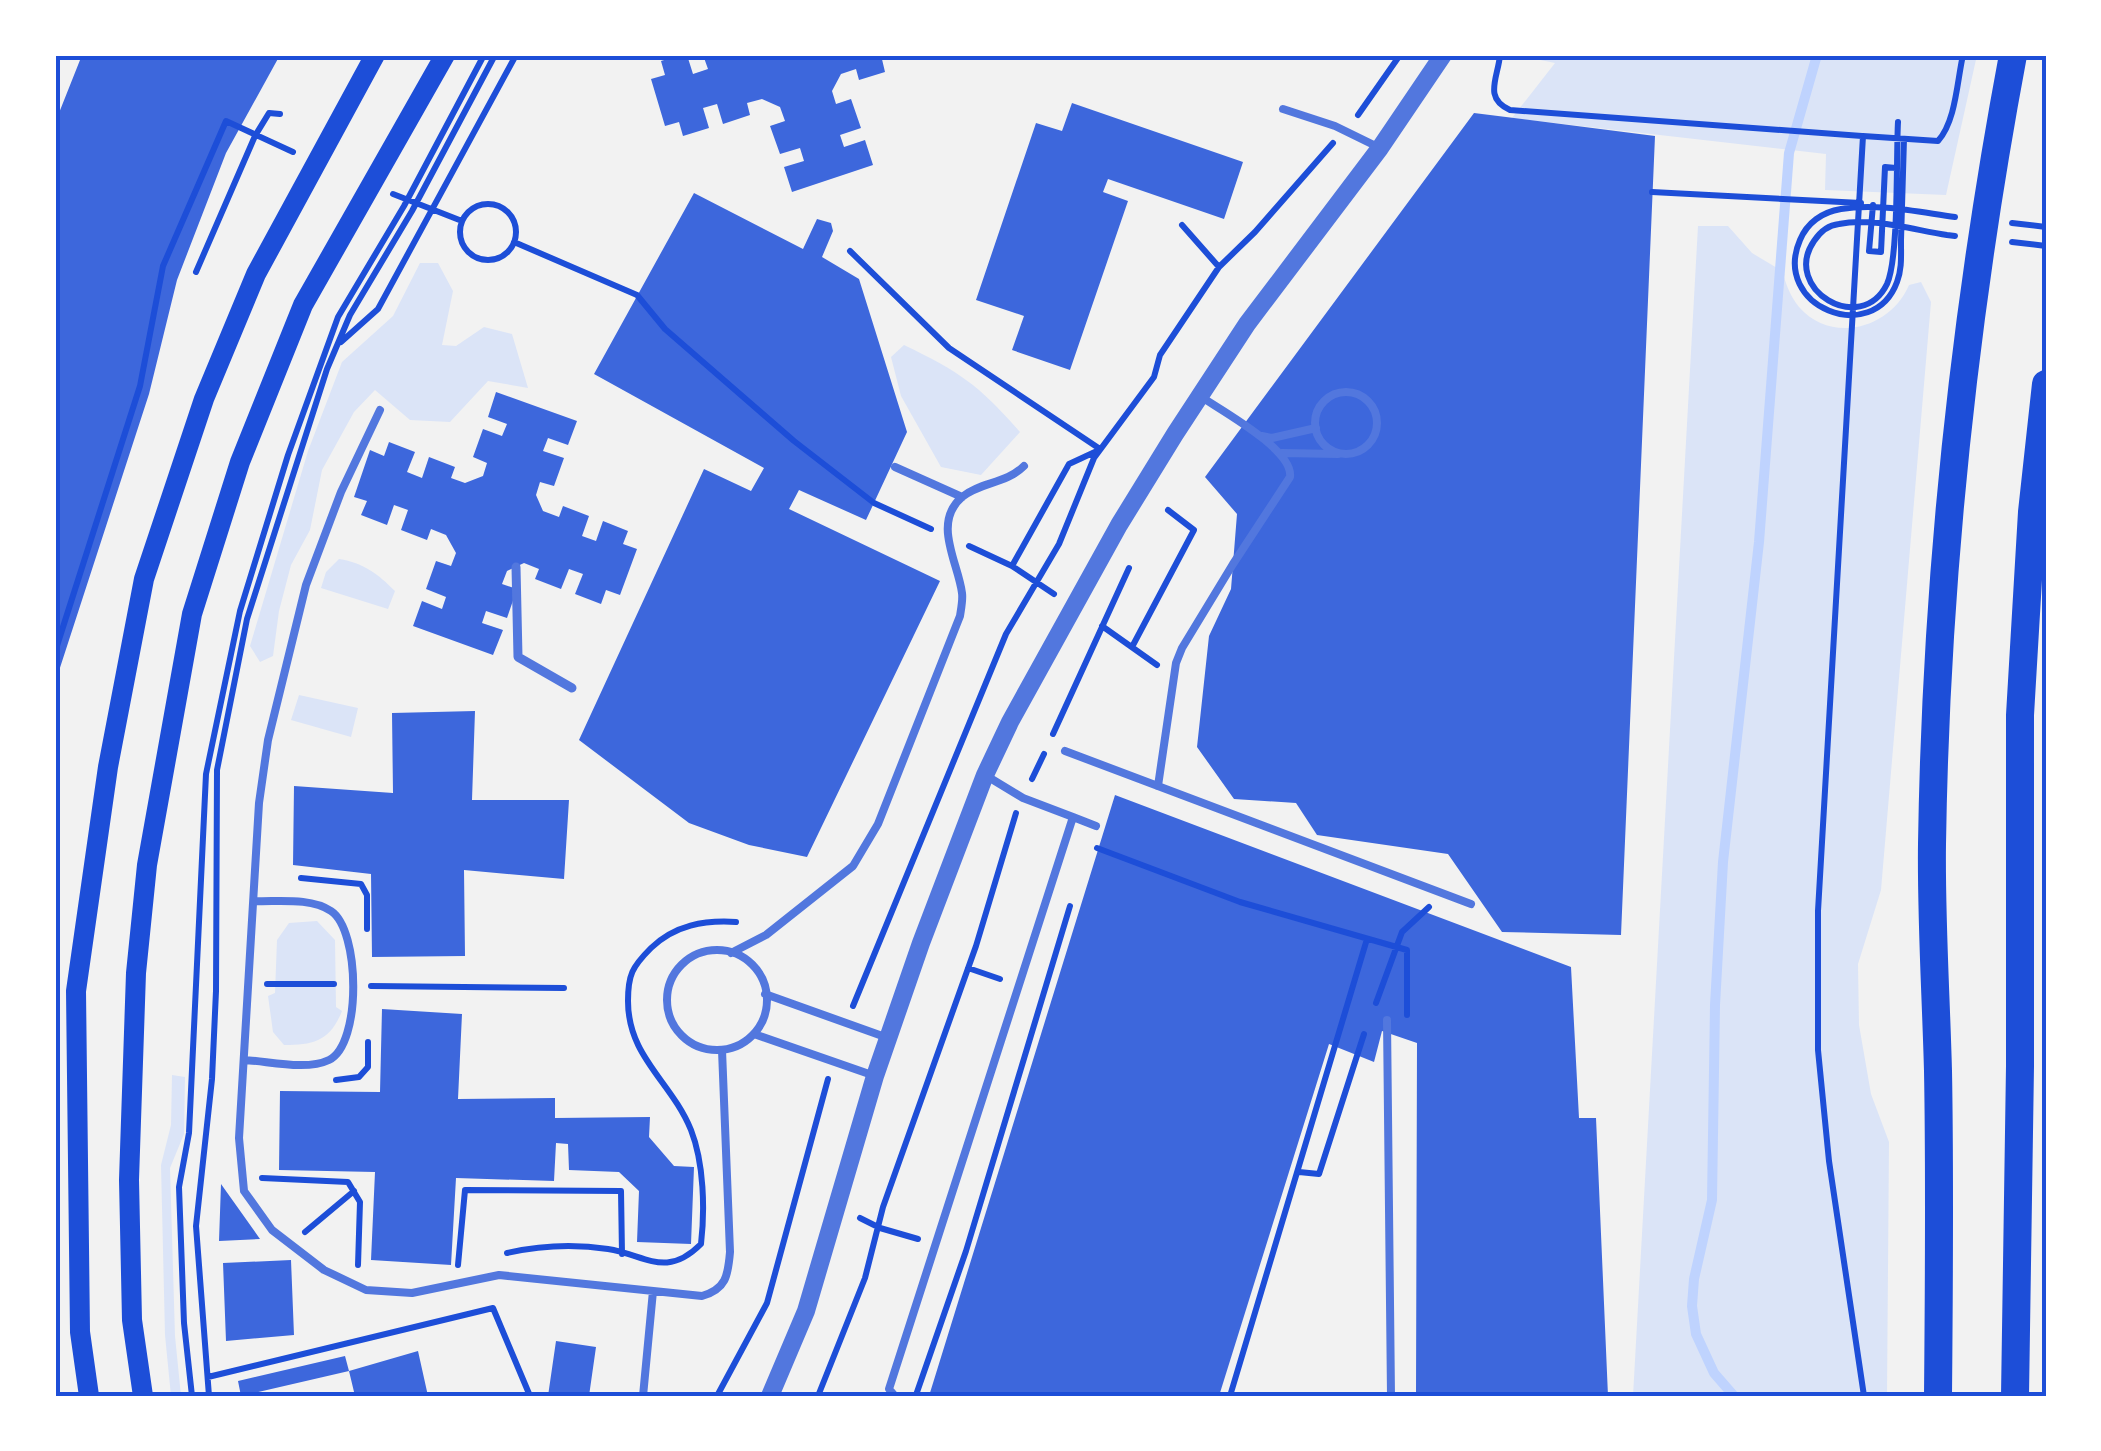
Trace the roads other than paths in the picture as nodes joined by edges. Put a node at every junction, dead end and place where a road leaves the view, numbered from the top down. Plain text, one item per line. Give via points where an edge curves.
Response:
1 (375, 55) edge
2 (446, 55) edge
3 (1443, 55) edge
4 (2014, 55) edge
5 (1282, 110) dead end
6 (1380, 148) junction
7 (2046, 384) edge
8 (1200, 396) junction
9 (380, 410) dead end
10 (1316, 428) junction
11 (1258, 436) junction
12 (1282, 453) junction
13 (1345, 454) junction
14 (1024, 466) dead end
15 (895, 467) dead end
16 (962, 497) junction
17 (516, 567) dead end
18 (572, 688) dead end
19 (1064, 751) dead end
20 (985, 775) junction
21 (1158, 786) junction
22 (1073, 817) junction
23 (1096, 826) dead end
24 (254, 901) junction
25 (1471, 904) dead end
26 (732, 953) junction
27 (766, 994) junction
28 (1388, 1020) dead end
29 (754, 1034) junction
30 (888, 1038) junction
31 (722, 1050) junction
32 (244, 1060) junction
33 (875, 1076) junction
34 (653, 1291) junction
35 (89, 1396) edge
36 (143, 1396) edge
37 (643, 1396) edge
38 (770, 1396) edge
39 (895, 1396) edge
40 (1392, 1396) edge
41 (1938, 1396) edge
42 (2015, 1396) edge

1 - 35 main road via 256,274 204,398 144,579 108,766 76,991 80,1332
2 - 36 main road via 303,304 240,462 192,614 147,864 136,988 132,1320
3 - 6 street
4 - 41 highway via 1964,359 1938,680 1932,847
5 - 6 lane
6 - 8 street via 1246,324
7 - 42 highway via 2020,715
8 - 11 lane
8 - 20 street via 1119,525
9 - 24 lane via 306,585 268,740
10 - 11 lane
10 - 13 lane via 1327,448
10 - 13 lane via 1317,412 1330,396 1351,392 1370,402 1376,433 1363,450
11 - 12 lane
12 - 13 lane
12 - 21 lane via 1290,477 1176,664
14 - 16 lane
15 - 16 lane
16 - 26 lane via 946,525 962,595 960,616 878,824 846,874
17 - 18 street via 518,657
19 - 21 lane
20 - 22 lane
20 - 30 street
21 - 25 lane
22 - 23 lane
22 - 39 lane via 888,1390
24 - 32 lane
24 - 32 lane via 311,903 344,926 352,946 350,1031 333,1059 315,1064
26 - 27 lane via 758,972
26 - 31 lane via 699,953 674,974 668,989 667,1006 681,1035
27 - 29 lane
27 - 30 lane
28 - 40 lane
29 - 31 lane
29 - 33 lane
30 - 33 street
31 - 34 lane via 729,1271 714,1293
32 - 34 lane via 238,1138 244,1191 272,1230 324,1270 366,1290 412,1293 499,1276
33 - 38 street via 806,1311
34 - 37 lane

